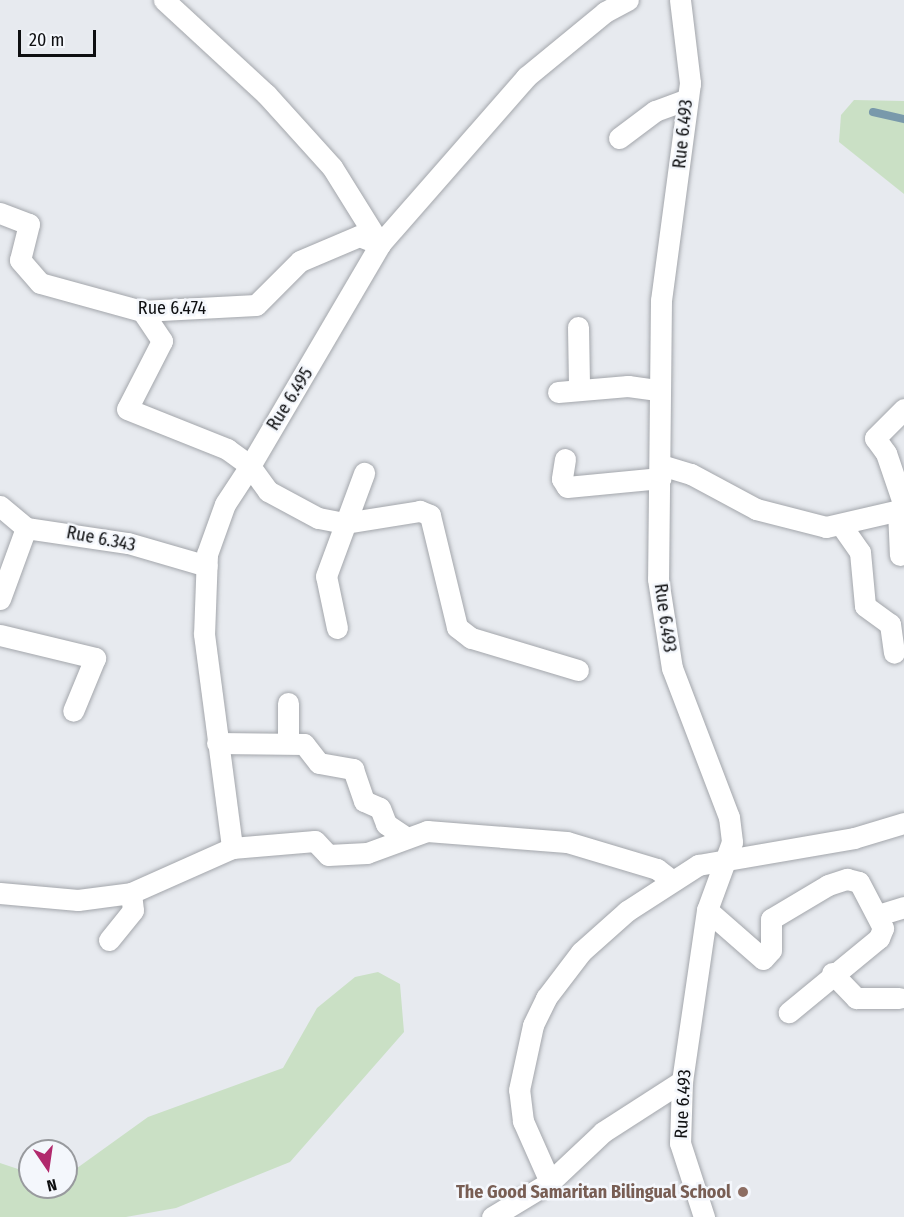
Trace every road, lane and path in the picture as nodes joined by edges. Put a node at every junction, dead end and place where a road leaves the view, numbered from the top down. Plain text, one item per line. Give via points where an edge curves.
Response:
1 (164, 0) edge
2 (628, 0) edge
3 (680, 0) edge
4 (686, 100) junction
5 (619, 138) dead end
6 (0, 213) edge
7 (380, 244) junction
8 (142, 311) junction
9 (578, 327) dead end
10 (658, 390) junction
11 (904, 410) edge
12 (565, 459) dead end
13 (250, 466) junction
14 (661, 471) junction
15 (364, 473) dead end
16 (0, 506) edge
17 (902, 508) edge
18 (344, 523) junction
19 (841, 525) junction
20 (26, 528) junction
21 (900, 555) dead end
22 (207, 567) junction
23 (0, 599) edge
24 (337, 628) dead end
25 (0, 635) edge
26 (894, 653) dead end
27 (578, 670) dead end
28 (288, 703) dead end
29 (73, 711) dead end
30 (288, 740) junction
31 (217, 743) junction
32 (904, 823) edge
33 (404, 836) junction
34 (232, 848) junction
35 (728, 859) junction
36 (670, 879) junction
37 (0, 893) edge
38 (131, 893) junction
39 (904, 907) edge
40 (707, 910) junction
41 (878, 915) junction
42 (109, 940) dead end
43 (832, 973) junction
44 (899, 998) dead end
45 (789, 1012) dead end
46 (682, 1081) junction
47 (550, 1182) junction
48 (492, 1217) edge
49 (704, 1217) edge

1 - 7 street via 266,94 332,167
2 - 7 street, Rue 6.495 via 597,18 526,77
3 - 4 street, Rue 6.493 via 690,83
4 - 5 street via 655,111
4 - 10 street, Rue 6.493 via 661,300
6 - 8 street, Rue 6.474 via 29,224 20,260 40,283
7 - 8 street, Rue 6.474 via 359,236 300,261 256,305
7 - 13 street, Rue 6.495
8 - 13 street via 162,341 127,409 227,449
9 - 10 street via 568,390
10 - 14 street, Rue 6.493
11 - 17 street via 875,438 886,453
12 - 14 street via 562,479 567,487
13 - 18 street via 268,491 285,503
13 - 22 street, Rue 6.495 via 214,528
14 - 19 street via 691,474 756,509
14 - 35 street, Rue 6.493 via 658,579 672,668 729,817
15 - 18 street
16 - 20 street
17 - 19 street
17 - 21 street
18 - 24 street via 326,576
18 - 27 street via 420,511 430,515 457,627 471,638
19 - 26 street via 860,552 865,606 890,624
20 - 22 street, Rue 6.343 via 128,543
20 - 23 street
22 - 31 street, Rue 6.495 via 204,634
25 - 29 street via 95,658
28 - 30 street
30 - 31 street
30 - 33 street via 304,744 319,764 353,769 364,801 380,808 386,824
31 - 34 street, Rue 6.495
32 - 35 street via 854,838
33 - 34 street via 395,846 367,853 328,855 315,841
33 - 36 street via 427,831 567,842 657,869
34 - 38 street
35 - 36 street
35 - 40 street, Rue 6.493
36 - 47 street via 581,952 546,998 533,1025 519,1090 524,1121
37 - 38 street via 78,900
38 - 42 street via 133,910
39 - 41 street
40 - 41 street via 763,959 771,950 771,919 828,885 847,879 859,882
40 - 46 street, Rue 6.493
41 - 43 street via 883,927 879,938
43 - 44 street via 856,999
43 - 45 street
46 - 47 street via 603,1132
46 - 49 street, Rue 6.493 via 680,1143
47 - 48 street

